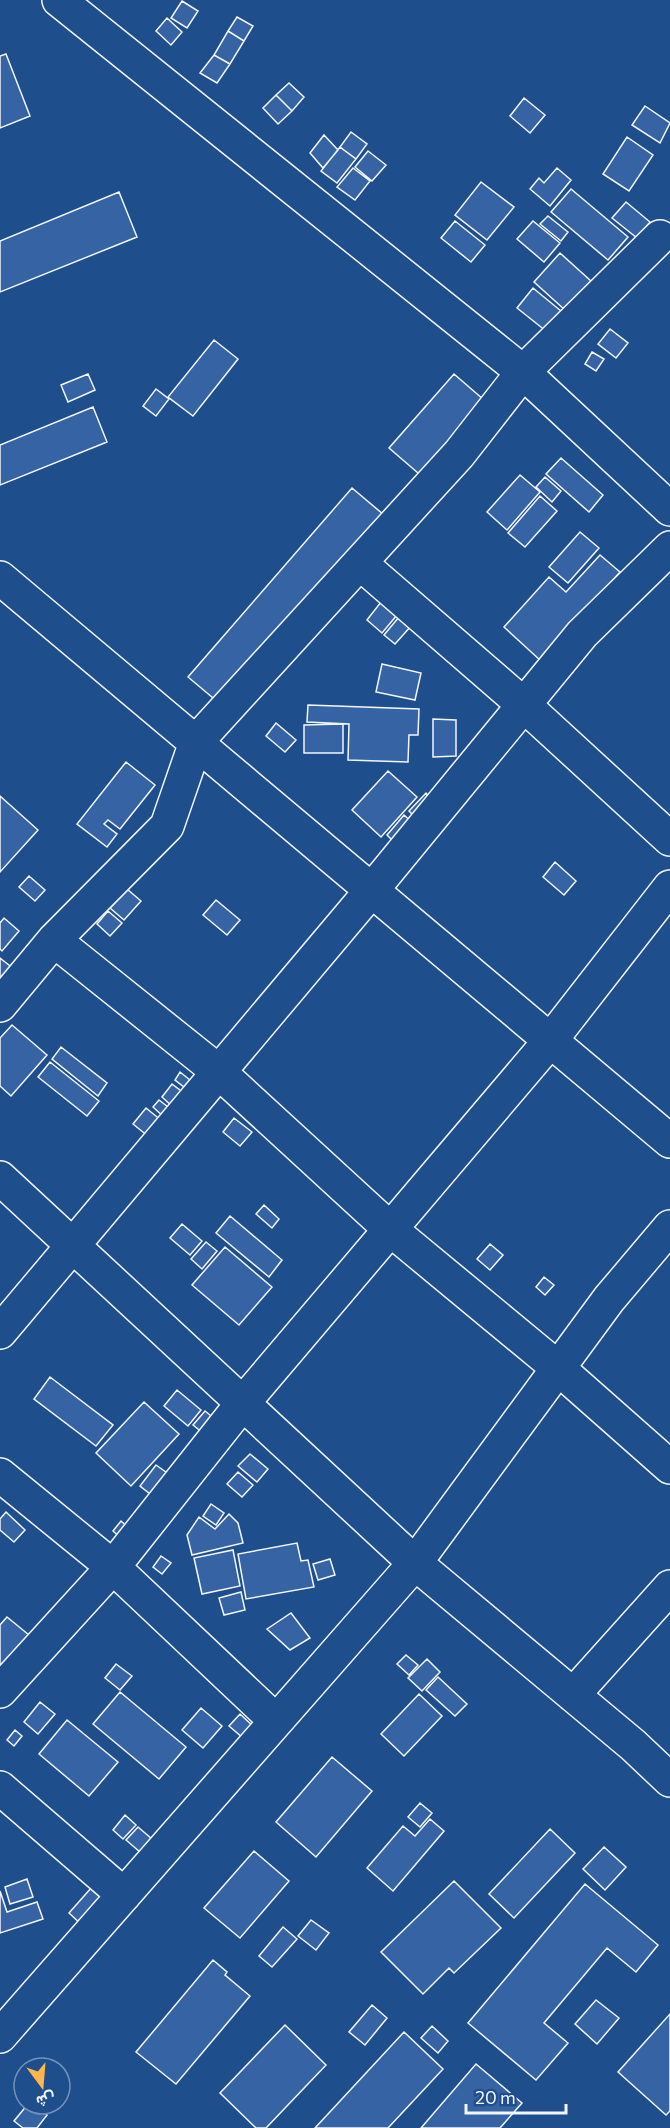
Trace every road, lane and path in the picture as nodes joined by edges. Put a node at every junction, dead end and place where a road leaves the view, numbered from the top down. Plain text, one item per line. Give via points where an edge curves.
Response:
1 (59, 0) edge
2 (660, 237) dead end
3 (523, 372) junction
4 (670, 509) edge
5 (670, 548) edge
6 (360, 563) junction
7 (7, 596) edge
8 (524, 705) junction
9 (196, 742) junction
10 (670, 839) edge
11 (670, 887) edge
12 (371, 891) junction
13 (54, 940) junction
14 (0, 1005) edge
15 (550, 1041) junction
16 (219, 1072) junction
17 (670, 1141) edge
18 (0, 1178) edge
19 (670, 1227) edge
20 (390, 1229) junction
21 (72, 1248) junction
22 (0, 1332) edge
23 (558, 1368) junction
24 (242, 1404) junction
25 (670, 1467) edge
26 (0, 1475) edge
27 (415, 1563) junction
28 (113, 1567) junction
29 (670, 1587) edge
30 (0, 1691) edge
31 (573, 1695) junction
32 (276, 1721) junction
33 (670, 1780) edge
34 (0, 1788) edge
35 (124, 1895) junction
36 (0, 2036) edge

1 - 3 street
2 - 3 street
3 - 4 street
3 - 6 street via 459,454
5 - 8 street via 582,634
6 - 8 street
6 - 9 street
7 - 9 street
8 - 10 street
8 - 12 street
9 - 12 street
9 - 13 street via 167,826
11 - 15 street
12 - 15 street
12 - 16 street
13 - 14 street
13 - 16 street
15 - 17 street
15 - 20 street
16 - 20 street
16 - 21 street
18 - 21 street
19 - 23 street
20 - 23 street
20 - 24 street
21 - 22 street
21 - 24 street
23 - 25 street
23 - 27 street
24 - 27 street
24 - 28 street
26 - 28 street
27 - 31 street
27 - 32 street
28 - 30 street
28 - 32 street
29 - 31 street
31 - 33 street
32 - 35 street
34 - 35 street
35 - 36 street

